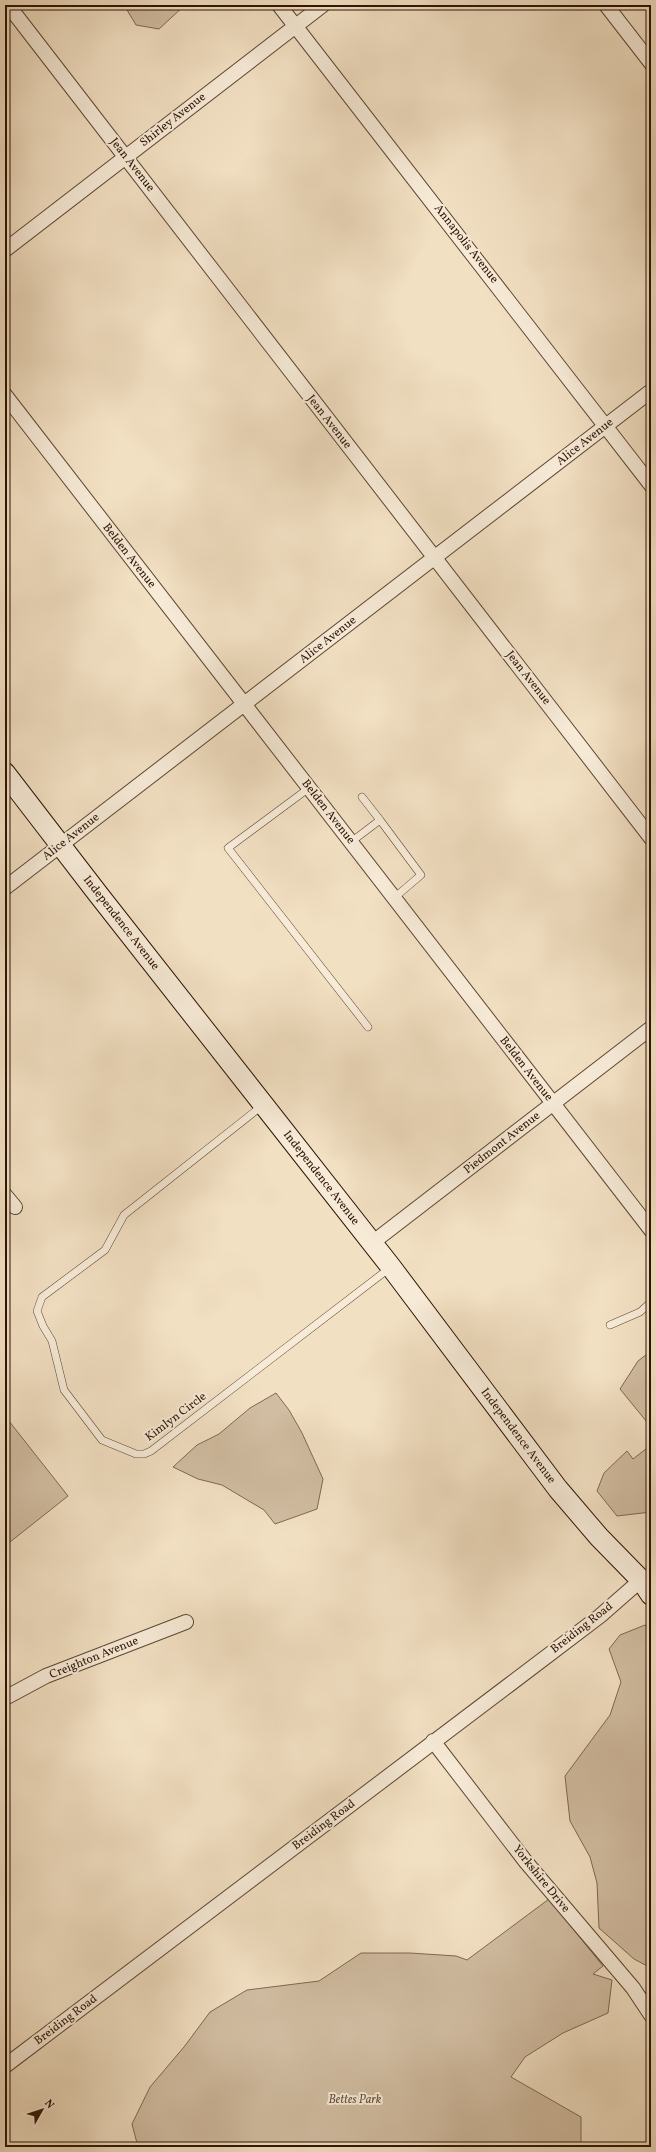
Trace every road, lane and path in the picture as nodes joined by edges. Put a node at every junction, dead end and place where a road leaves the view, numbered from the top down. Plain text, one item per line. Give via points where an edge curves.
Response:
1 (8, 5) edge
2 (279, 5) edge
3 (323, 5) edge
4 (606, 5) edge
5 (296, 26) junction
6 (651, 63) edge
7 (126, 157) junction
8 (5, 250) edge
9 (651, 391) edge
10 (5, 395) edge
11 (606, 426) junction
12 (651, 484) edge
13 (435, 558) junction
14 (246, 704) junction
15 (5, 773) edge
16 (309, 788) junction
17 (362, 797) dead end
18 (380, 820) junction
19 (651, 838) edge
20 (351, 842) junction
21 (62, 844) junction
22 (5, 888) edge
23 (394, 898) junction
24 (368, 1027) dead end
25 (651, 1028) edge
26 (553, 1104) junction
27 (263, 1105) junction
28 (5, 1196) edge
29 (15, 1207) dead end
30 (651, 1230) edge
31 (372, 1243) junction
32 (391, 1267) junction
33 (651, 1302) edge
34 (610, 1325) dead end
35 (649, 1582) edge
36 (186, 1622) dead end
37 (5, 1698) edge
38 (433, 1741) junction
39 (651, 2015) edge
40 (5, 2066) edge

1 - 7 street, Jean Avenue
2 - 5 street, Annapolis Avenue
3 - 5 street, Shirley Avenue
4 - 6 street
5 - 7 street, Shirley Avenue
5 - 11 street, Annapolis Avenue
7 - 8 street, Shirley Avenue
7 - 13 street, Jean Avenue
9 - 11 street, Alice Avenue
10 - 14 street, Belden Avenue
11 - 12 street, Annapolis Avenue
11 - 13 street, Alice Avenue
13 - 14 street, Alice Avenue
13 - 19 street, Jean Avenue
14 - 16 street, Belden Avenue
14 - 21 street, Alice Avenue
15 - 21 street, Independence Avenue
16 - 20 street, Belden Avenue
16 - 24 lane via 228,848
17 - 18 lane
18 - 20 lane
18 - 23 lane via 421,875
20 - 23 street, Belden Avenue
21 - 22 street, Alice Avenue
21 - 27 street, Independence Avenue
23 - 26 street, Belden Avenue
25 - 26 street, Piedmont Avenue
26 - 30 street, Belden Avenue
26 - 31 street, Piedmont Avenue
27 - 31 street, Independence Avenue
27 - 32 lane, Kimlyn Circle via 124,1216 105,1250 42,1297 37,1311 52,1341 64,1390 102,1440 136,1454 152,1451
28 - 29 street
31 - 32 street, Independence Avenue
32 - 35 street, Independence Avenue via 558,1488 599,1536
33 - 34 lane via 634,1315
35 - 38 street, Breiding Road
36 - 37 street, Creighton Avenue via 58,1671
38 - 39 street, Yorkshire Drive via 526,1862 634,1988
38 - 40 street, Breiding Road

